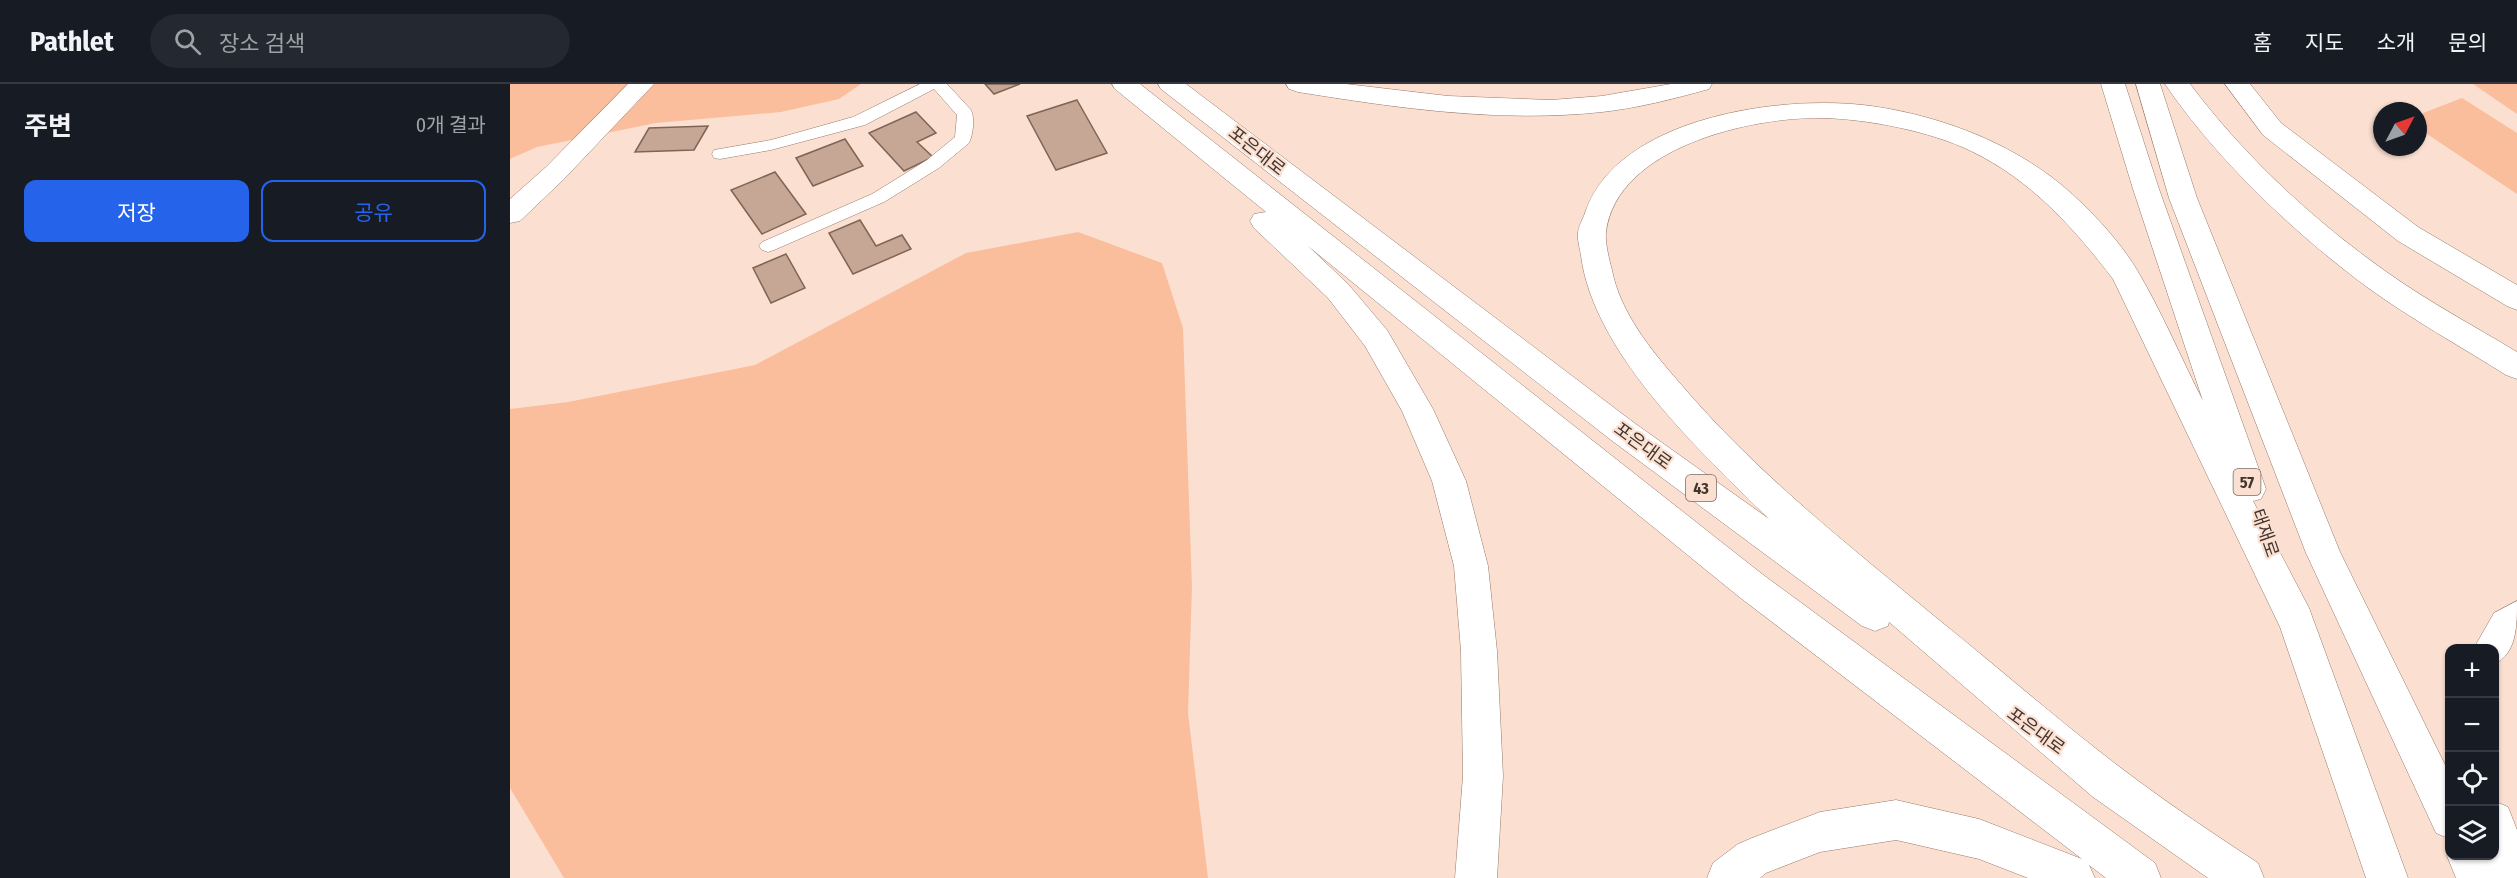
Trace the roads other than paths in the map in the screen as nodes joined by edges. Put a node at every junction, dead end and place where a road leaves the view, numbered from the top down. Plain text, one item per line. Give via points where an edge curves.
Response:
1 (642, 84) edge
2 (932, 84) edge
3 (938, 84) edge
4 (1118, 84) edge
5 (1124, 84) edge
6 (1170, 84) edge
7 (1298, 84) edge
8 (1700, 84) edge
9 (2113, 84) edge
10 (2148, 84) edge
11 (2176, 84) edge
12 (2237, 84) edge
13 (720, 154) dead end
14 (510, 214) edge
15 (768, 246) dead end
16 (2517, 299) edge
17 (2517, 367) edge
18 (2517, 617) edge
19 (2298, 627) junction
20 (2494, 644) edge
21 (2125, 796) junction
22 (2445, 809) edge
23 (2499, 837) edge
24 (2469, 860) edge
25 (1476, 878) edge
26 (1728, 878) edge
27 (2074, 878) edge
28 (2140, 878) edge
29 (2243, 878) edge
30 (2387, 878) edge
31 (2478, 878) edge
32 (2512, 878) edge

1 - 14 main road
2 - 13 lane via 859,121 771,145
3 - 15 lane via 965,114 963,139 933,164 878,198
4 - 25 main road via 1338,291 1376,338 1418,409 1449,481 1472,566 1483,776
5 - 28 main road, 포은대로 / 43 via 1750,585
6 - 21 main road, 포은대로 / 43 via 1622,431
7 - 8 main road via 1398,99 1499,106 1594,105
9 - 19 main road, 태재로 / 57
10 - 22 main road via 2183,198 2323,553
11 - 17 main road via 2212,131 2317,234 2379,281
12 - 16 main road via 2272,129 2344,185 2408,234
18 - 20 main road via 2507,624
19 - 21 main road via 2125,274 2062,200 2022,169 1979,144 1923,126 1872,114 1819,110 1709,127 1665,144 1630,167 1605,196 1592,233 1598,275 1615,318 1650,371 1702,432 1790,518
19 - 30 main road, 태재로 / 57
21 - 29 main road, 포은대로 / 43
23 - 32 main road
24 - 31 main road
26 - 27 main road via 1752,858 1820,832 1896,820 1979,839

